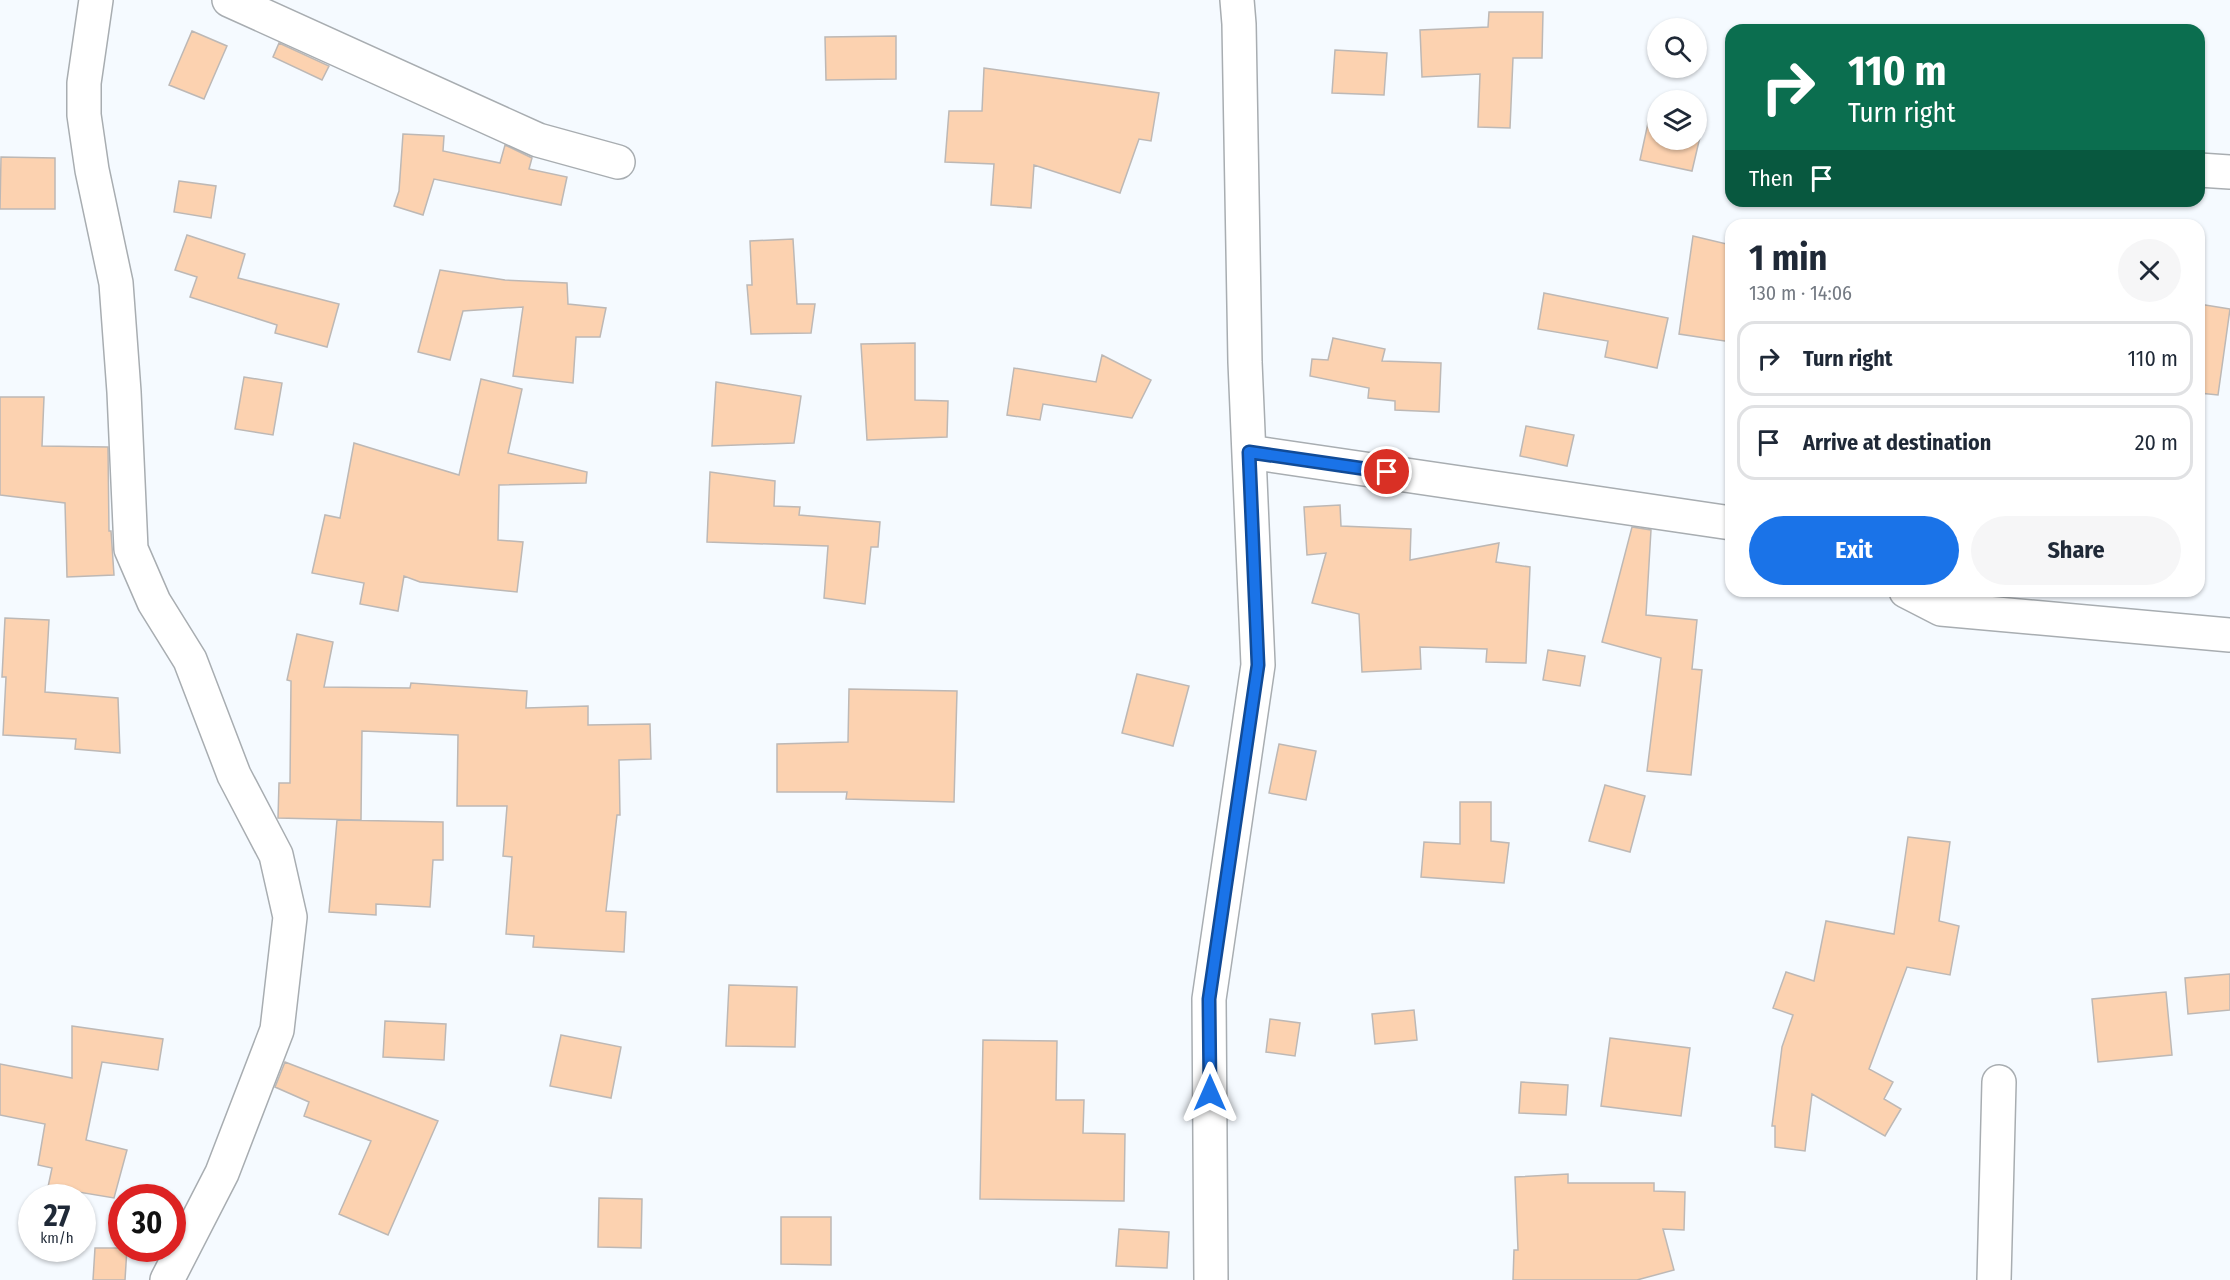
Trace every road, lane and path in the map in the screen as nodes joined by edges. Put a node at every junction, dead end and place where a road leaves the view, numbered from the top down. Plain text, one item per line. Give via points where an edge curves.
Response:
1 (96, 0) edge
2 (229, 0) edge
3 (1237, 0) edge
4 (618, 162) dead end
5 (2205, 170) edge
6 (2230, 172) edge
7 (1249, 452) junction
8 (1725, 522) edge
9 (1918, 597) edge
10 (2230, 635) edge
11 (1999, 1082) dead end
12 (167, 1280) edge
13 (1211, 1280) edge
14 (1994, 1280) edge

1 - 12 street via 84,83 84,115 116,283 131,549 154,602 190,660 234,775 276,855 290,917 277,1030 222,1173
2 - 4 street via 538,140
3 - 7 street
5 - 6 street
7 - 8 street
7 - 13 street via 1258,665 1209,999
9 - 10 street via 1941,609
11 - 14 street

